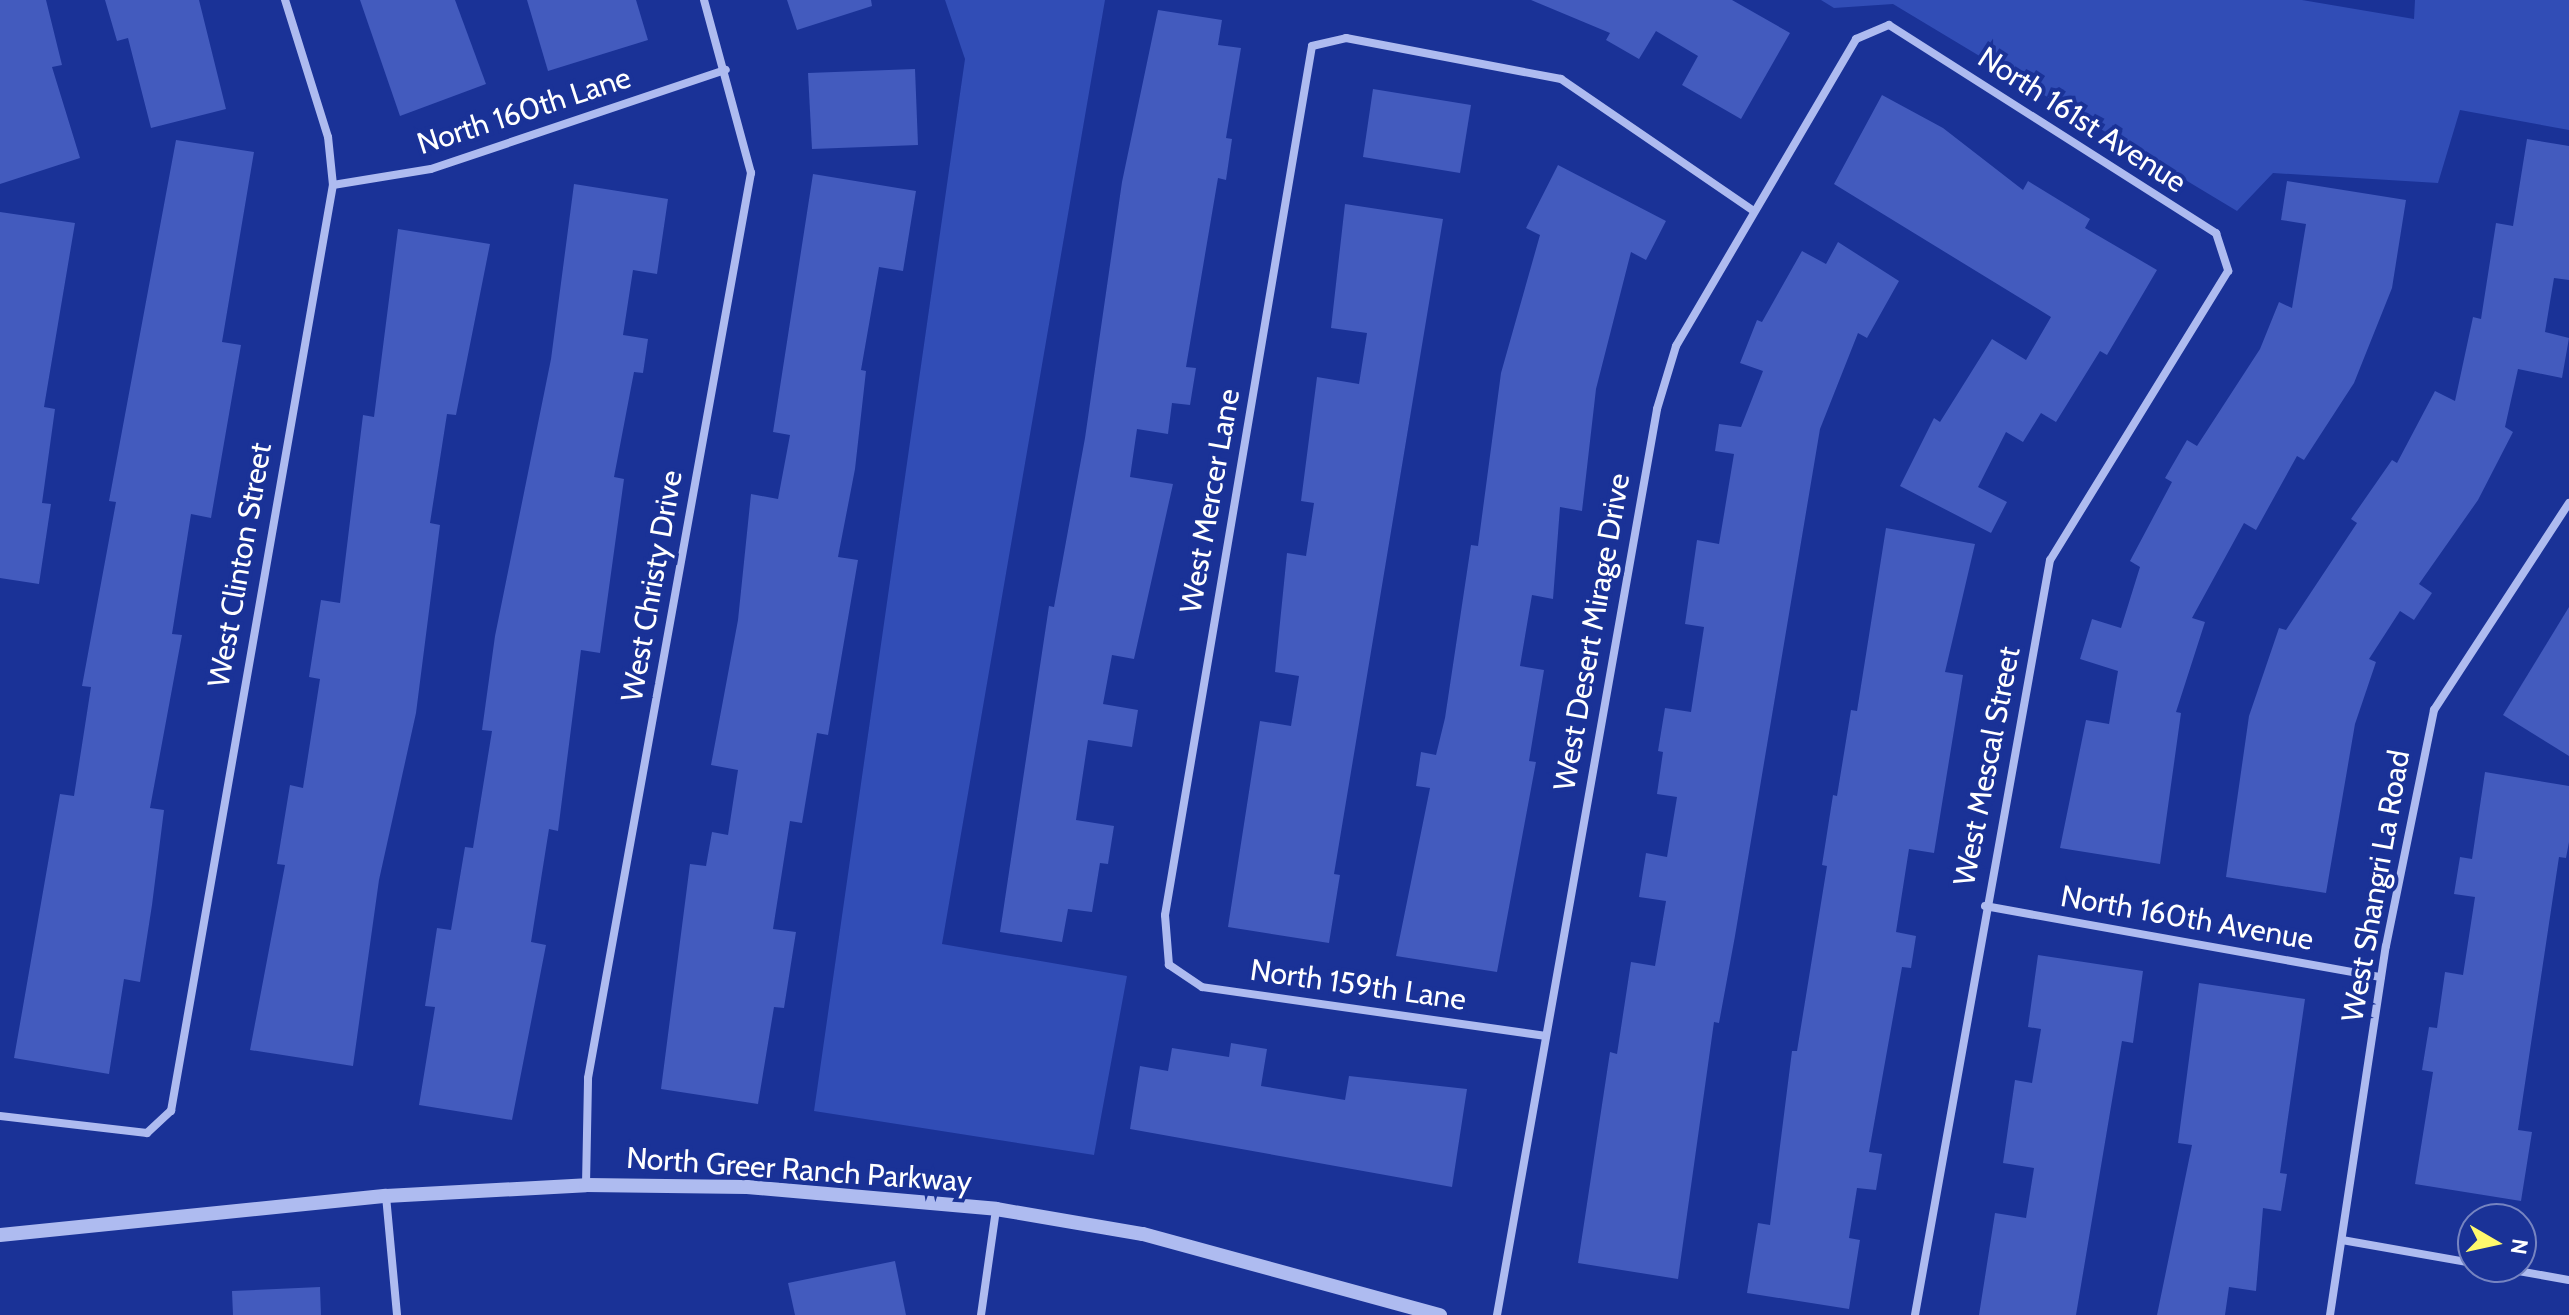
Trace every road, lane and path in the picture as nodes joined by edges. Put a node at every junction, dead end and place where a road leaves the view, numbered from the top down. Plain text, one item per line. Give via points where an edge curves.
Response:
1 (285, 0) edge
2 (704, 0) edge
3 (1889, 25) joint
4 (726, 70) junction
5 (333, 185) junction
6 (1754, 211) junction
7 (2228, 271) joint
8 (2569, 503) edge
9 (1985, 906) junction
10 (1169, 965) joint
11 (2381, 977) junction
12 (1546, 1036) junction
13 (0, 1116) edge
14 (586, 1185) junction
15 (386, 1196) junction
16 (996, 1209) junction
17 (0, 1235) edge
18 (2342, 1240) junction
19 (2457, 1260) edge
20 (2537, 1274) edge
21 (2569, 1280) edge
22 (397, 1315) edge
23 (981, 1315) edge
24 (1440, 1315) edge
25 (1497, 1315) edge
26 (1915, 1315) edge
27 (2330, 1315) edge

1 - 5 street, West Clinton Street via 328,137
2 - 4 street, West Christy Drive
3 - 6 street, West Desert Mirage Drive via 1856,39
3 - 7 street, North 161st Avenue via 2216,233
4 - 5 street, North 160th Lane via 431,169
4 - 14 street, West Christy Drive via 751,173 588,1078
5 - 13 street, West Clinton Street via 171,1111 147,1133
6 - 10 street, West Mercer Lane via 1561,79 1346,38 1312,46 1165,915
6 - 12 street, West Desert Mirage Drive via 1676,346 1657,409
7 - 9 street, West Mescal Street via 2050,560
8 - 11 street, West Shangri La Road via 2434,710
9 - 11 street, North 160th Avenue
9 - 26 street, West Mescal Street
10 - 12 street, North 159th Lane via 1202,987
11 - 18 street, West Shangri La Road
12 - 25 street, West Desert Mirage Drive
14 - 15 street, North Greer Ranch Parkway
14 - 16 street, North Greer Ranch Parkway via 747,1187
15 - 17 street, North Greer Ranch Parkway
15 - 22 street
16 - 23 street
16 - 24 street, North Greer Ranch Parkway via 1143,1234
18 - 19 street
18 - 27 street, West Shangri La Road
20 - 21 street

